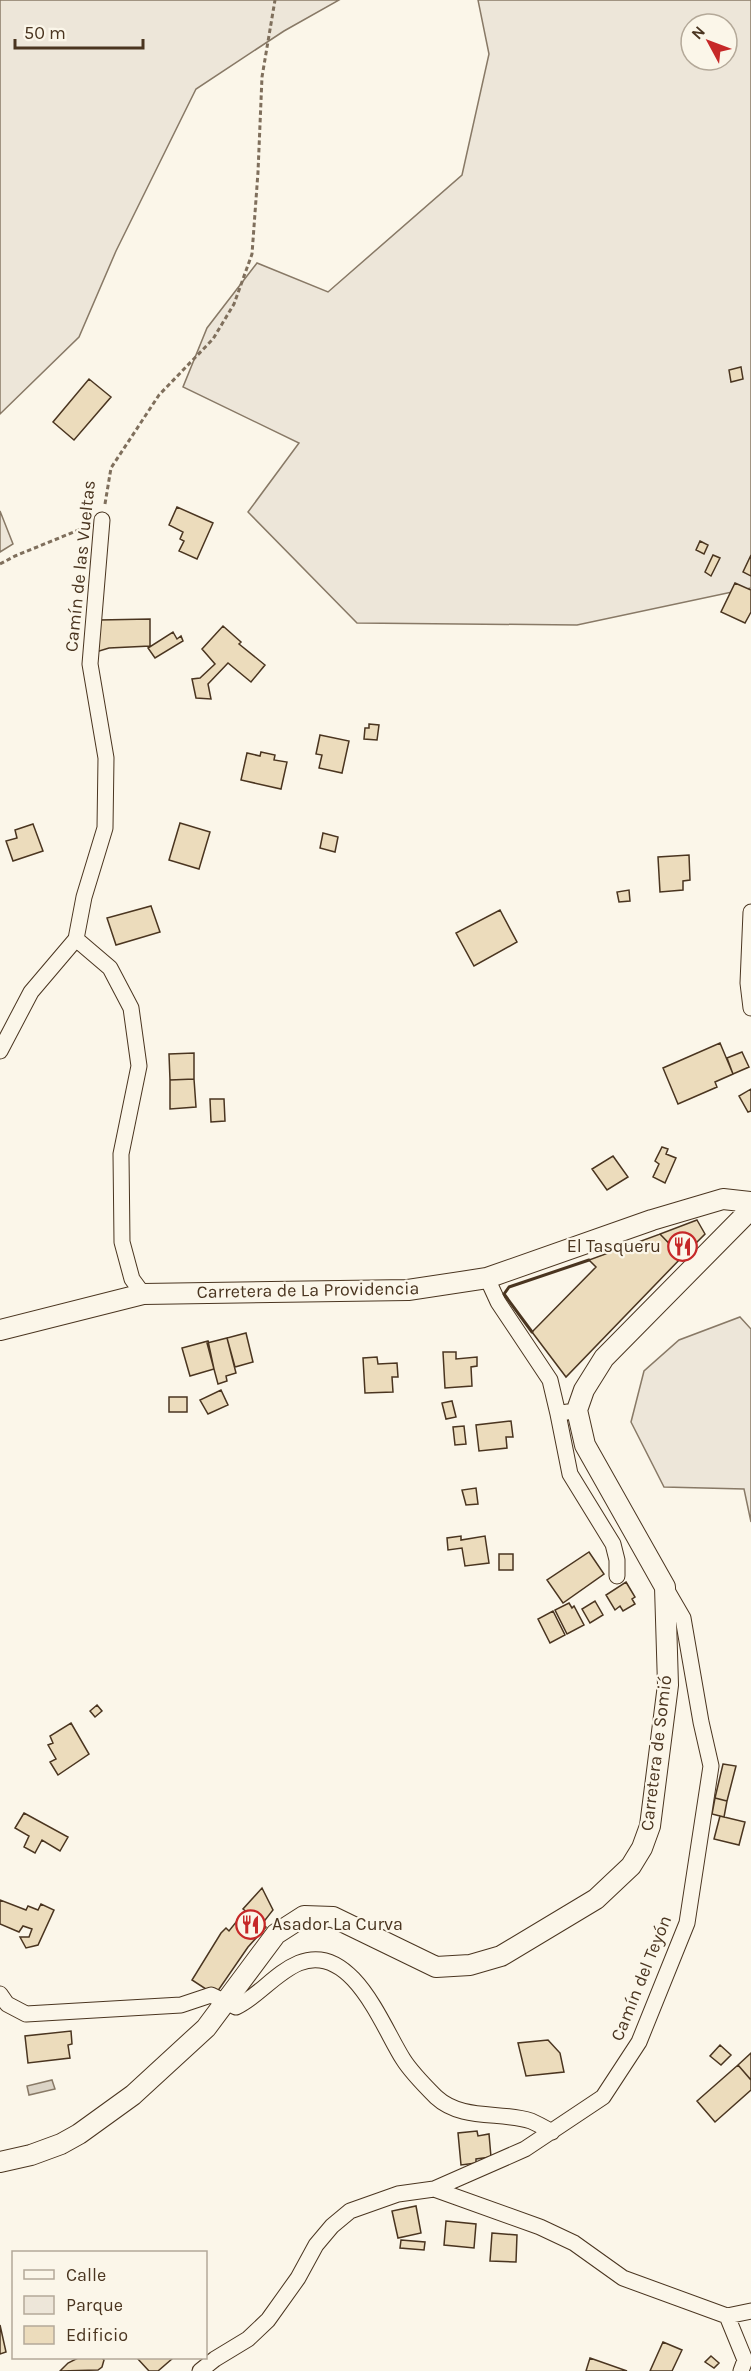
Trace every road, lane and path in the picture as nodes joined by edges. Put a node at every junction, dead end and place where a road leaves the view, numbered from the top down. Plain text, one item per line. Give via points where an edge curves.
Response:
1 (275, 0) edge
2 (102, 520) junction
3 (0, 564) edge
4 (751, 912) edge
5 (76, 939) junction
6 (751, 1008) edge
7 (0, 1051) edge
8 (751, 1202) edge
9 (751, 1209) edge
10 (486, 1278) junction
11 (143, 1293) junction
12 (0, 1330) edge
13 (578, 1410) junction
14 (558, 1414) junction
15 (617, 1576) dead end
16 (665, 1587) junction
17 (0, 1994) edge
18 (227, 2001) junction
19 (552, 2132) junction
20 (0, 2162) edge
21 (434, 2189) junction
22 (751, 2311) edge
23 (727, 2316) junction
24 (200, 2371) edge
25 (741, 2371) edge

1 - 2 path, Camín de las Vueltas via 262,77 252,254 234,304 213,339 159,395 111,468
2 - 3 path
2 - 5 street, Camín de las Vueltas via 90,664 106,758 105,828
4 - 6 street
5 - 7 street via 31,992
5 - 11 street via 110,968 130,1008 138,1066 121,1154 122,1242 132,1279
8 - 10 street, Carretera de La Providencia via 723,1199
9 - 13 street via 604,1358 584,1390
10 - 11 street, Carretera de La Providencia via 408,1290
10 - 14 street via 550,1380
11 - 12 street, Carretera de La Providencia
13 - 14 street
13 - 16 street, Carretera de Somió via 585,1445
14 - 15 street via 570,1474 613,1544
16 - 18 street, Carretera de Somió via 668,1685 650,1826 631,1866 596,1899 501,1956 470,1965 436,1967 333,1917 304,1916 276,1934
16 - 19 street, Camín del Teyón via 683,1618 711,1766 687,1923 639,2042 603,2097
17 - 18 street via 8,2004 26,2014 181,2005 211,1995
18 - 19 street via 236,2007 277,1976 300,1963 320,1959 351,1976 380,2013 404,2060 436,2098 455,2110 531,2121
18 - 20 street, Carretera de Somió via 206,2028 133,2095 79,2134 31,2155
19 - 21 street, Camín del Teyón via 525,2149
21 - 23 street via 540,2227 574,2243 623,2278
21 - 24 street, Camín del Teyón via 398,2194 350,2211 316,2245 268,2320 248,2339
22 - 23 street
23 - 25 street via 745,2360

